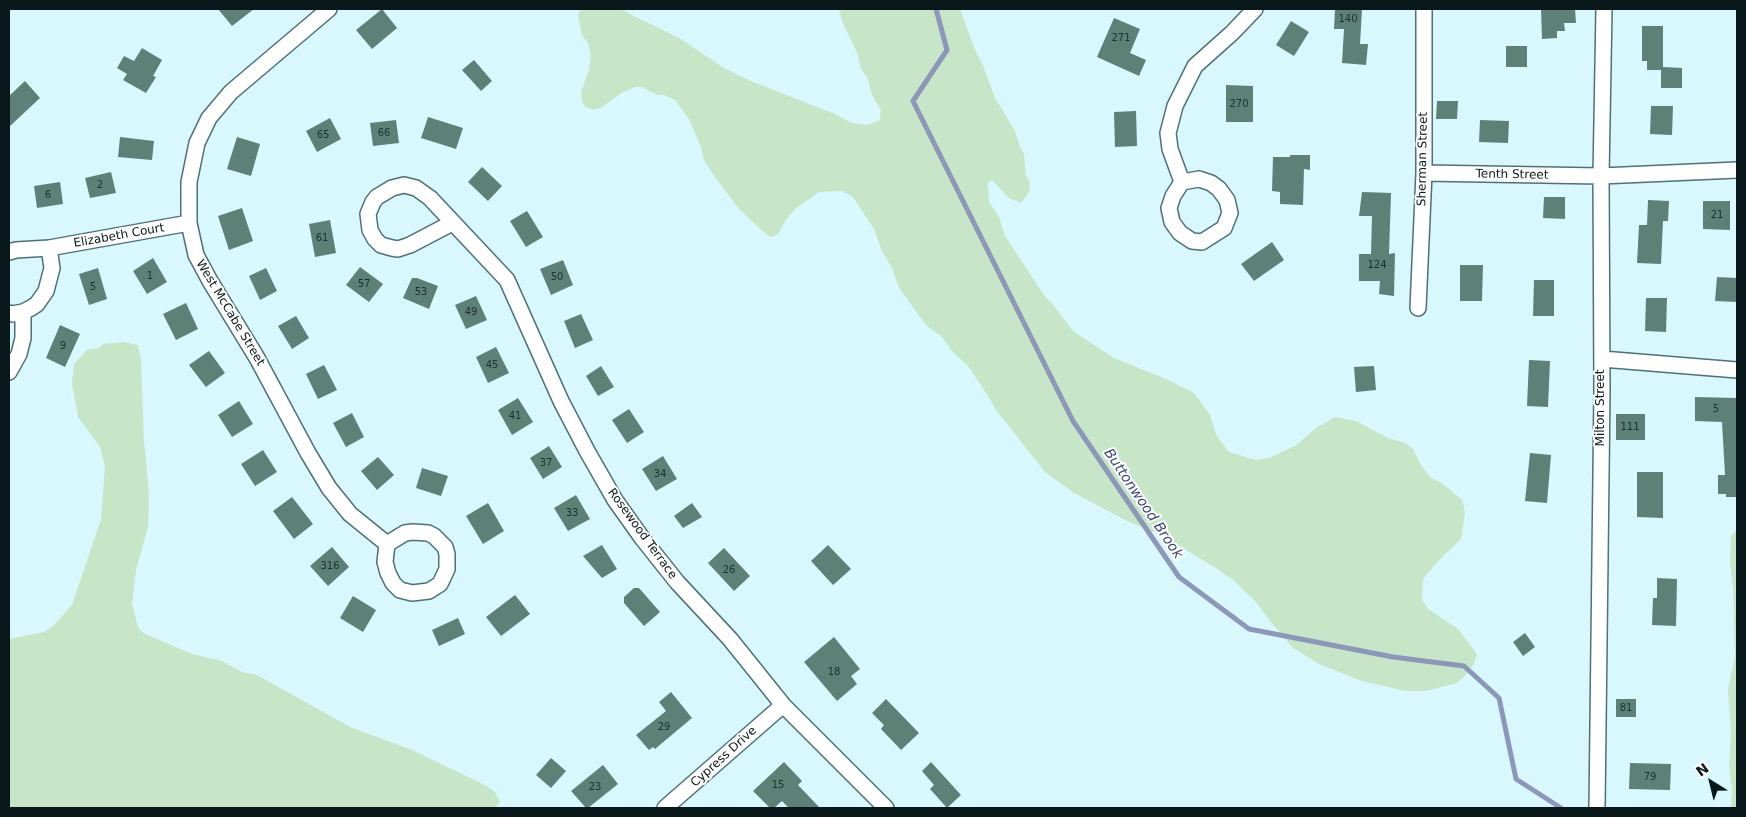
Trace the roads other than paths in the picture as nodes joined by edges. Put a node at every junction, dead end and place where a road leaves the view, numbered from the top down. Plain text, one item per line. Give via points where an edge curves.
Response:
1 (329, 9) edge
2 (1255, 9) edge
3 (1424, 9) edge
4 (1604, 9) edge
5 (1737, 170) edge
6 (1424, 173) junction
7 (1601, 176) junction
8 (1182, 182) junction
9 (189, 223) junction
10 (452, 223) junction
11 (49, 248) junction
12 (9, 252) edge
13 (1418, 308) dead end
14 (16, 312) edge
15 (1602, 359) junction
16 (1737, 370) edge
17 (9, 372) edge
18 (387, 544) junction
19 (783, 705) junction
20 (666, 808) edge
21 (886, 808) edge
22 (1597, 808) edge

1 - 9 street, West McCabe Street via 230,92 209,118 197,143 189,182
2 - 8 street via 1195,66 1175,106 1168,132 1170,149
3 - 6 street, Sherman Street
4 - 7 street, Milton Street
5 - 7 street, Tenth Street
6 - 7 street, Tenth Street
6 - 13 street, Sherman Street
7 - 15 street, Milton Street
8 - 8 street via 1199,180 1211,183 1229,206 1229,218 1224,228 1202,242 1183,236 1172,222 1170,204
9 - 11 street, Elizabeth Court
9 - 18 street, West McCabe Street via 196,255 329,488 350,514
10 - 10 street, Rosewood Terrace via 426,195 404,185 377,197 368,214 374,239 392,248 410,245
10 - 19 street, Rosewood Terrace via 507,280 561,401 615,500 677,582 730,639
11 - 12 street, Elizabeth Court
11 - 14 street via 52,268 49,284 37,304
14 - 17 street via 23,338
15 - 16 street
15 - 22 street, Milton Street
18 - 18 street via 405,533 434,536 447,554 447,569 440,584 424,593 400,590 386,568
19 - 20 street, Cypress Drive
19 - 21 street, Rosewood Terrace

